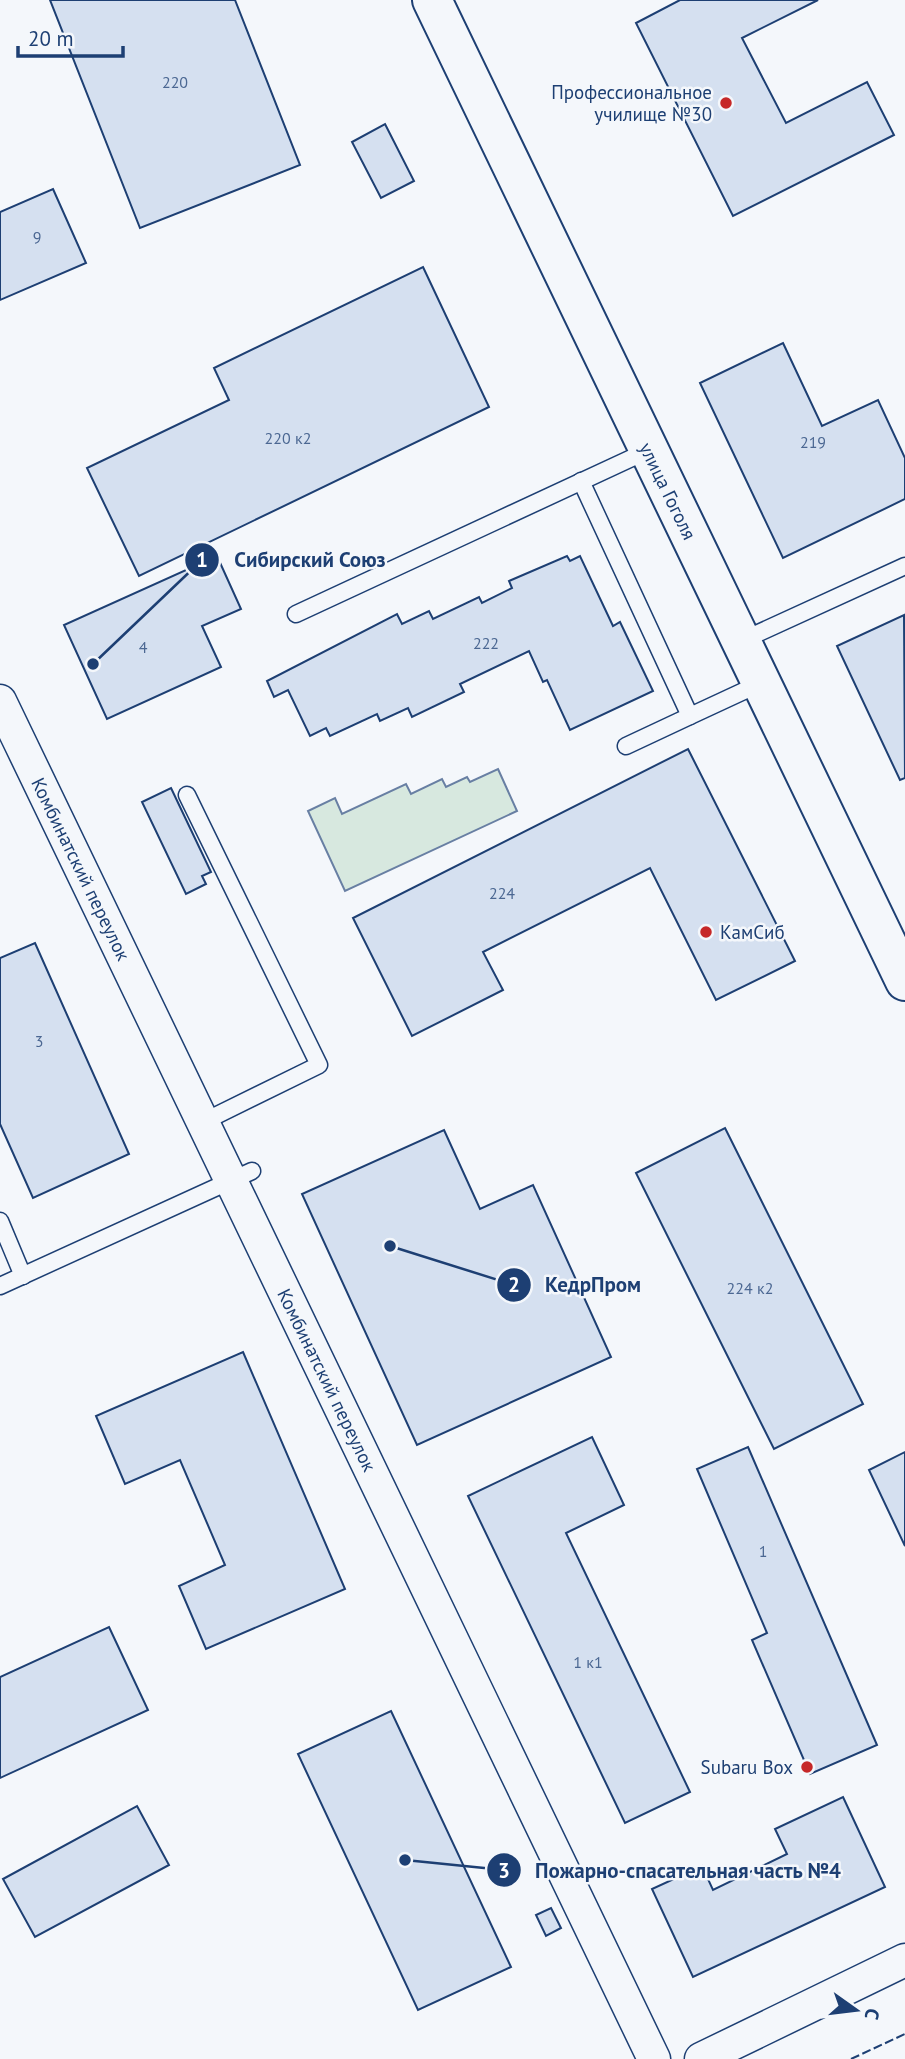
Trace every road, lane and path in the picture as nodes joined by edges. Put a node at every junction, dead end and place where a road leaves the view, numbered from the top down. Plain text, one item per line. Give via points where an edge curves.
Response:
1 (432, 0) edge
2 (649, 450) junction
3 (581, 481) junction
4 (905, 566) edge
5 (296, 614) dead end
6 (741, 641) junction
7 (761, 683) junction
8 (0, 701) edge
9 (690, 716) junction
10 (626, 746) dead end
11 (187, 795) dead end
12 (905, 981) edge
13 (203, 1122) junction
14 (241, 1176) junction
15 (0, 1221) edge
16 (23, 1276) junction
17 (0, 1286) edge
18 (905, 1960) edge
19 (654, 2059) edge
20 (701, 2059) edge

1 - 2 street, улица Гоголя
2 - 3 lane
2 - 6 street, улица Гоголя
3 - 5 lane
3 - 9 lane
4 - 6 lane
6 - 7 street, улица Гоголя
7 - 9 lane
7 - 12 street, улица Гоголя
8 - 13 street, Комбинатский переулок
9 - 10 lane
11 - 13 lane via 319,1065
13 - 14 street, Комбинатский переулок
14 - 16 lane
14 - 19 street, Комбинатский переулок
15 - 16 lane
16 - 17 lane
18 - 20 street

